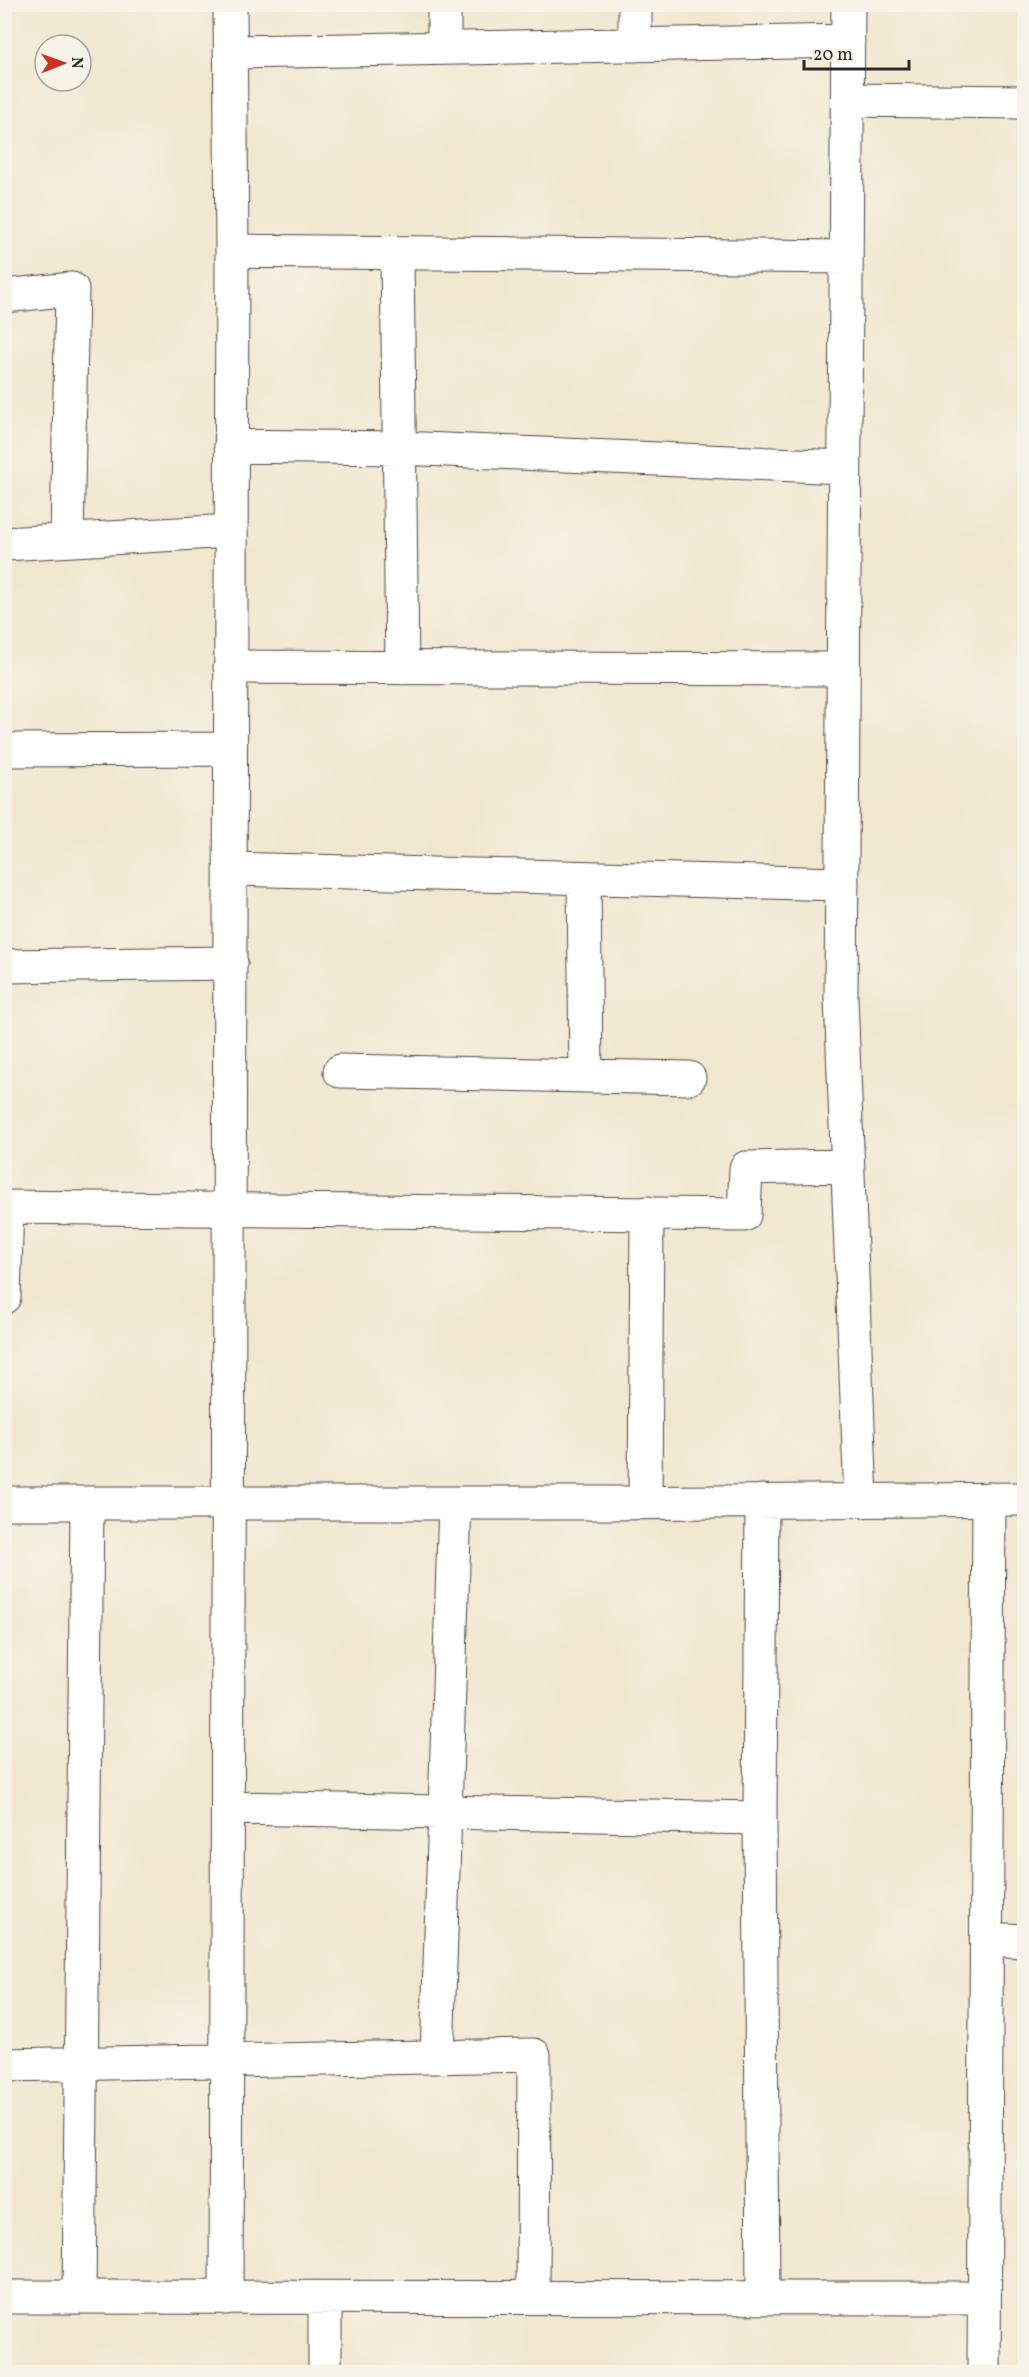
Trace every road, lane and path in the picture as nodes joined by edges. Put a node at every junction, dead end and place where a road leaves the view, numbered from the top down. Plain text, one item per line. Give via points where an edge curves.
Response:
1 (230, 4) edge
2 (444, 4) edge
3 (635, 4) edge
4 (848, 4) edge
5 (848, 41) junction
6 (635, 45) junction
7 (444, 48) junction
8 (230, 52) junction
9 (848, 100) junction
10 (1024, 102) edge
11 (232, 251) junction
12 (398, 253) junction
13 (846, 257) junction
14 (4, 296) edge
15 (231, 446) junction
16 (400, 448) junction
17 (844, 467) junction
18 (231, 531) junction
19 (67, 540) junction
20 (4, 544) edge
21 (230, 667) junction
22 (402, 668) junction
23 (843, 669) junction
24 (230, 749) junction
25 (4, 750) edge
26 (231, 869) junction
27 (584, 878) junction
28 (842, 884) junction
29 (231, 963) junction
30 (4, 966) edge
31 (340, 1071) dead end
32 (586, 1076) junction
33 (689, 1078) dead end
34 (847, 1166) junction
35 (6, 1207) edge
36 (230, 1210) junction
37 (648, 1213) junction
38 (4, 1297) edge
39 (989, 1499) junction
40 (1024, 1499) edge
41 (861, 1500) junction
42 (762, 1501) junction
43 (645, 1502) junction
44 (4, 1503) edge
45 (87, 1503) junction
46 (229, 1503) junction
47 (455, 1503) junction
48 (228, 1808) junction
49 (445, 1812) junction
50 (760, 1818) junction
51 (987, 1940) junction
52 (1024, 1941) edge
53 (437, 2057) junction
54 (227, 2061) junction
55 (81, 2064) junction
56 (4, 2066) edge
57 (533, 2296) junction
58 (4, 2297) edge
59 (79, 2297) junction
60 (226, 2298) junction
61 (325, 2298) junction
62 (763, 2298) junction
63 (984, 2298) junction
64 (325, 2373) edge
65 (984, 2373) edge

1 - 8 street
2 - 7 street
3 - 6 street
4 - 5 street
5 - 6 street
5 - 9 street
6 - 7 street
7 - 8 street
8 - 11 street
9 - 10 street
9 - 13 street
11 - 12 street
11 - 15 street
12 - 13 street
12 - 16 street
13 - 17 street
14 - 19 street via 72,289
15 - 16 street
15 - 18 street
16 - 17 street
16 - 22 street
17 - 23 street
18 - 19 street
18 - 21 street
19 - 20 street
21 - 22 street
21 - 24 street
22 - 23 street
23 - 28 street
24 - 25 street
24 - 26 street
26 - 27 street
26 - 29 street
27 - 28 street
27 - 32 street
28 - 34 street via 841,998
29 - 30 street
29 - 36 street
31 - 32 street
32 - 33 street
34 - 37 street via 746,1168 744,1215
34 - 41 street
35 - 36 street
35 - 38 street
36 - 37 street
36 - 46 street
37 - 43 street
39 - 40 street
39 - 41 street
39 - 51 street
41 - 42 street
42 - 43 street
42 - 50 street
43 - 47 street
44 - 45 street
45 - 46 street
45 - 55 street
46 - 47 street
46 - 48 street
47 - 49 street
48 - 49 street
48 - 54 street
49 - 50 street
49 - 53 street
50 - 62 street
51 - 52 street
51 - 63 street
53 - 54 street
53 - 57 street via 534,2055
54 - 55 street
54 - 60 street
55 - 56 street
55 - 59 street
57 - 61 street
57 - 62 street
58 - 59 street
59 - 60 street
60 - 61 street
61 - 64 street
62 - 63 street
63 - 65 street

